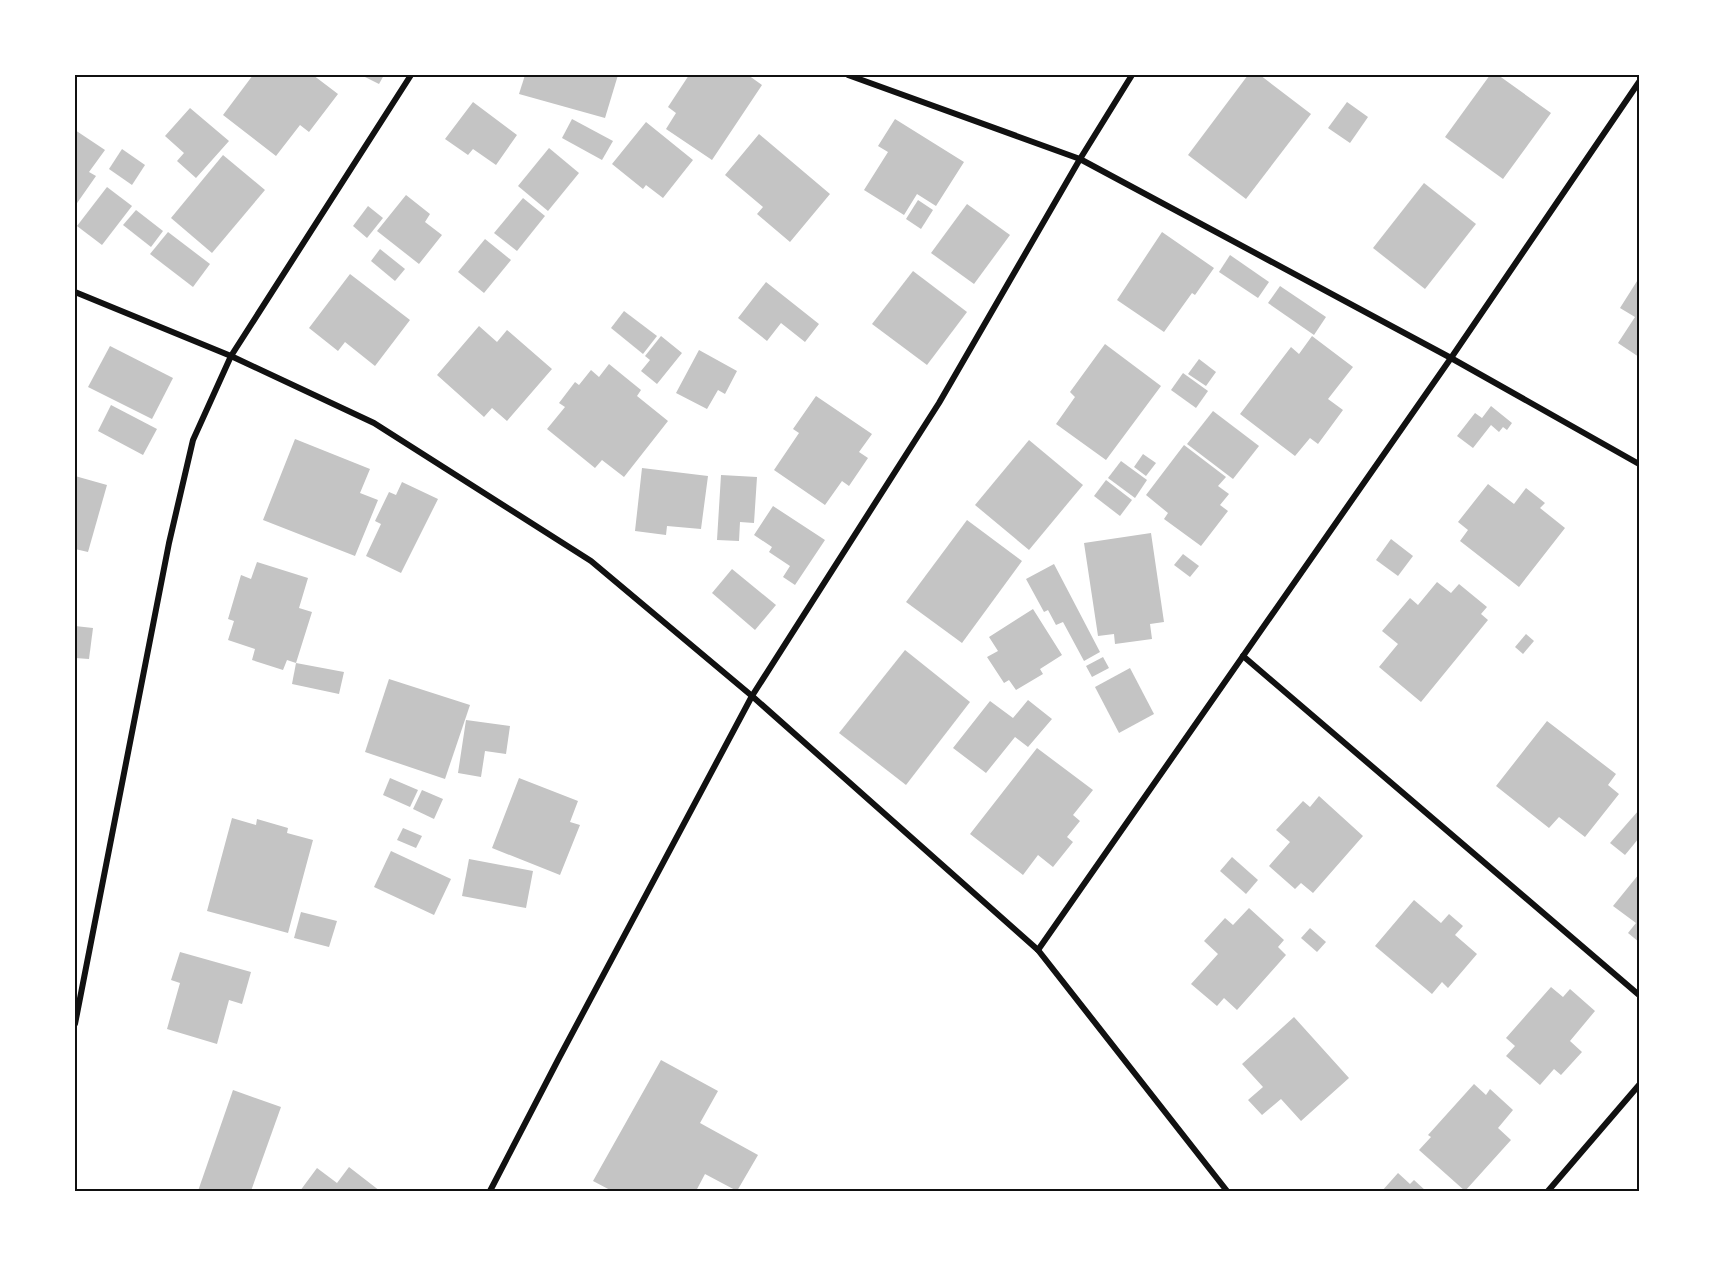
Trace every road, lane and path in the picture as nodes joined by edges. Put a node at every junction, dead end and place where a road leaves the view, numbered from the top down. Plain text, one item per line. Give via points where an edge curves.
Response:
1 (411, 75) edge
2 (848, 75) edge
3 (1132, 75) edge
4 (1639, 82) edge
5 (1080, 159) junction
6 (75, 292) edge
7 (231, 356) junction
8 (1451, 358) junction
9 (1639, 464) edge
10 (1243, 656) junction
11 (752, 696) junction
12 (1038, 950) junction
13 (1639, 995) edge
14 (75, 1024) edge
15 (1639, 1085) edge
16 (490, 1191) edge
17 (1227, 1191) edge
18 (1548, 1191) edge

1 - 7 street
2 - 5 street
3 - 5 street
4 - 8 street
5 - 8 street
5 - 11 street via 939,403
6 - 7 street
7 - 11 street via 374,423 591,561
7 - 14 street via 193,440
8 - 9 street
8 - 10 street
10 - 12 street
10 - 13 street
11 - 12 street
11 - 16 street
12 - 17 street
15 - 18 street

